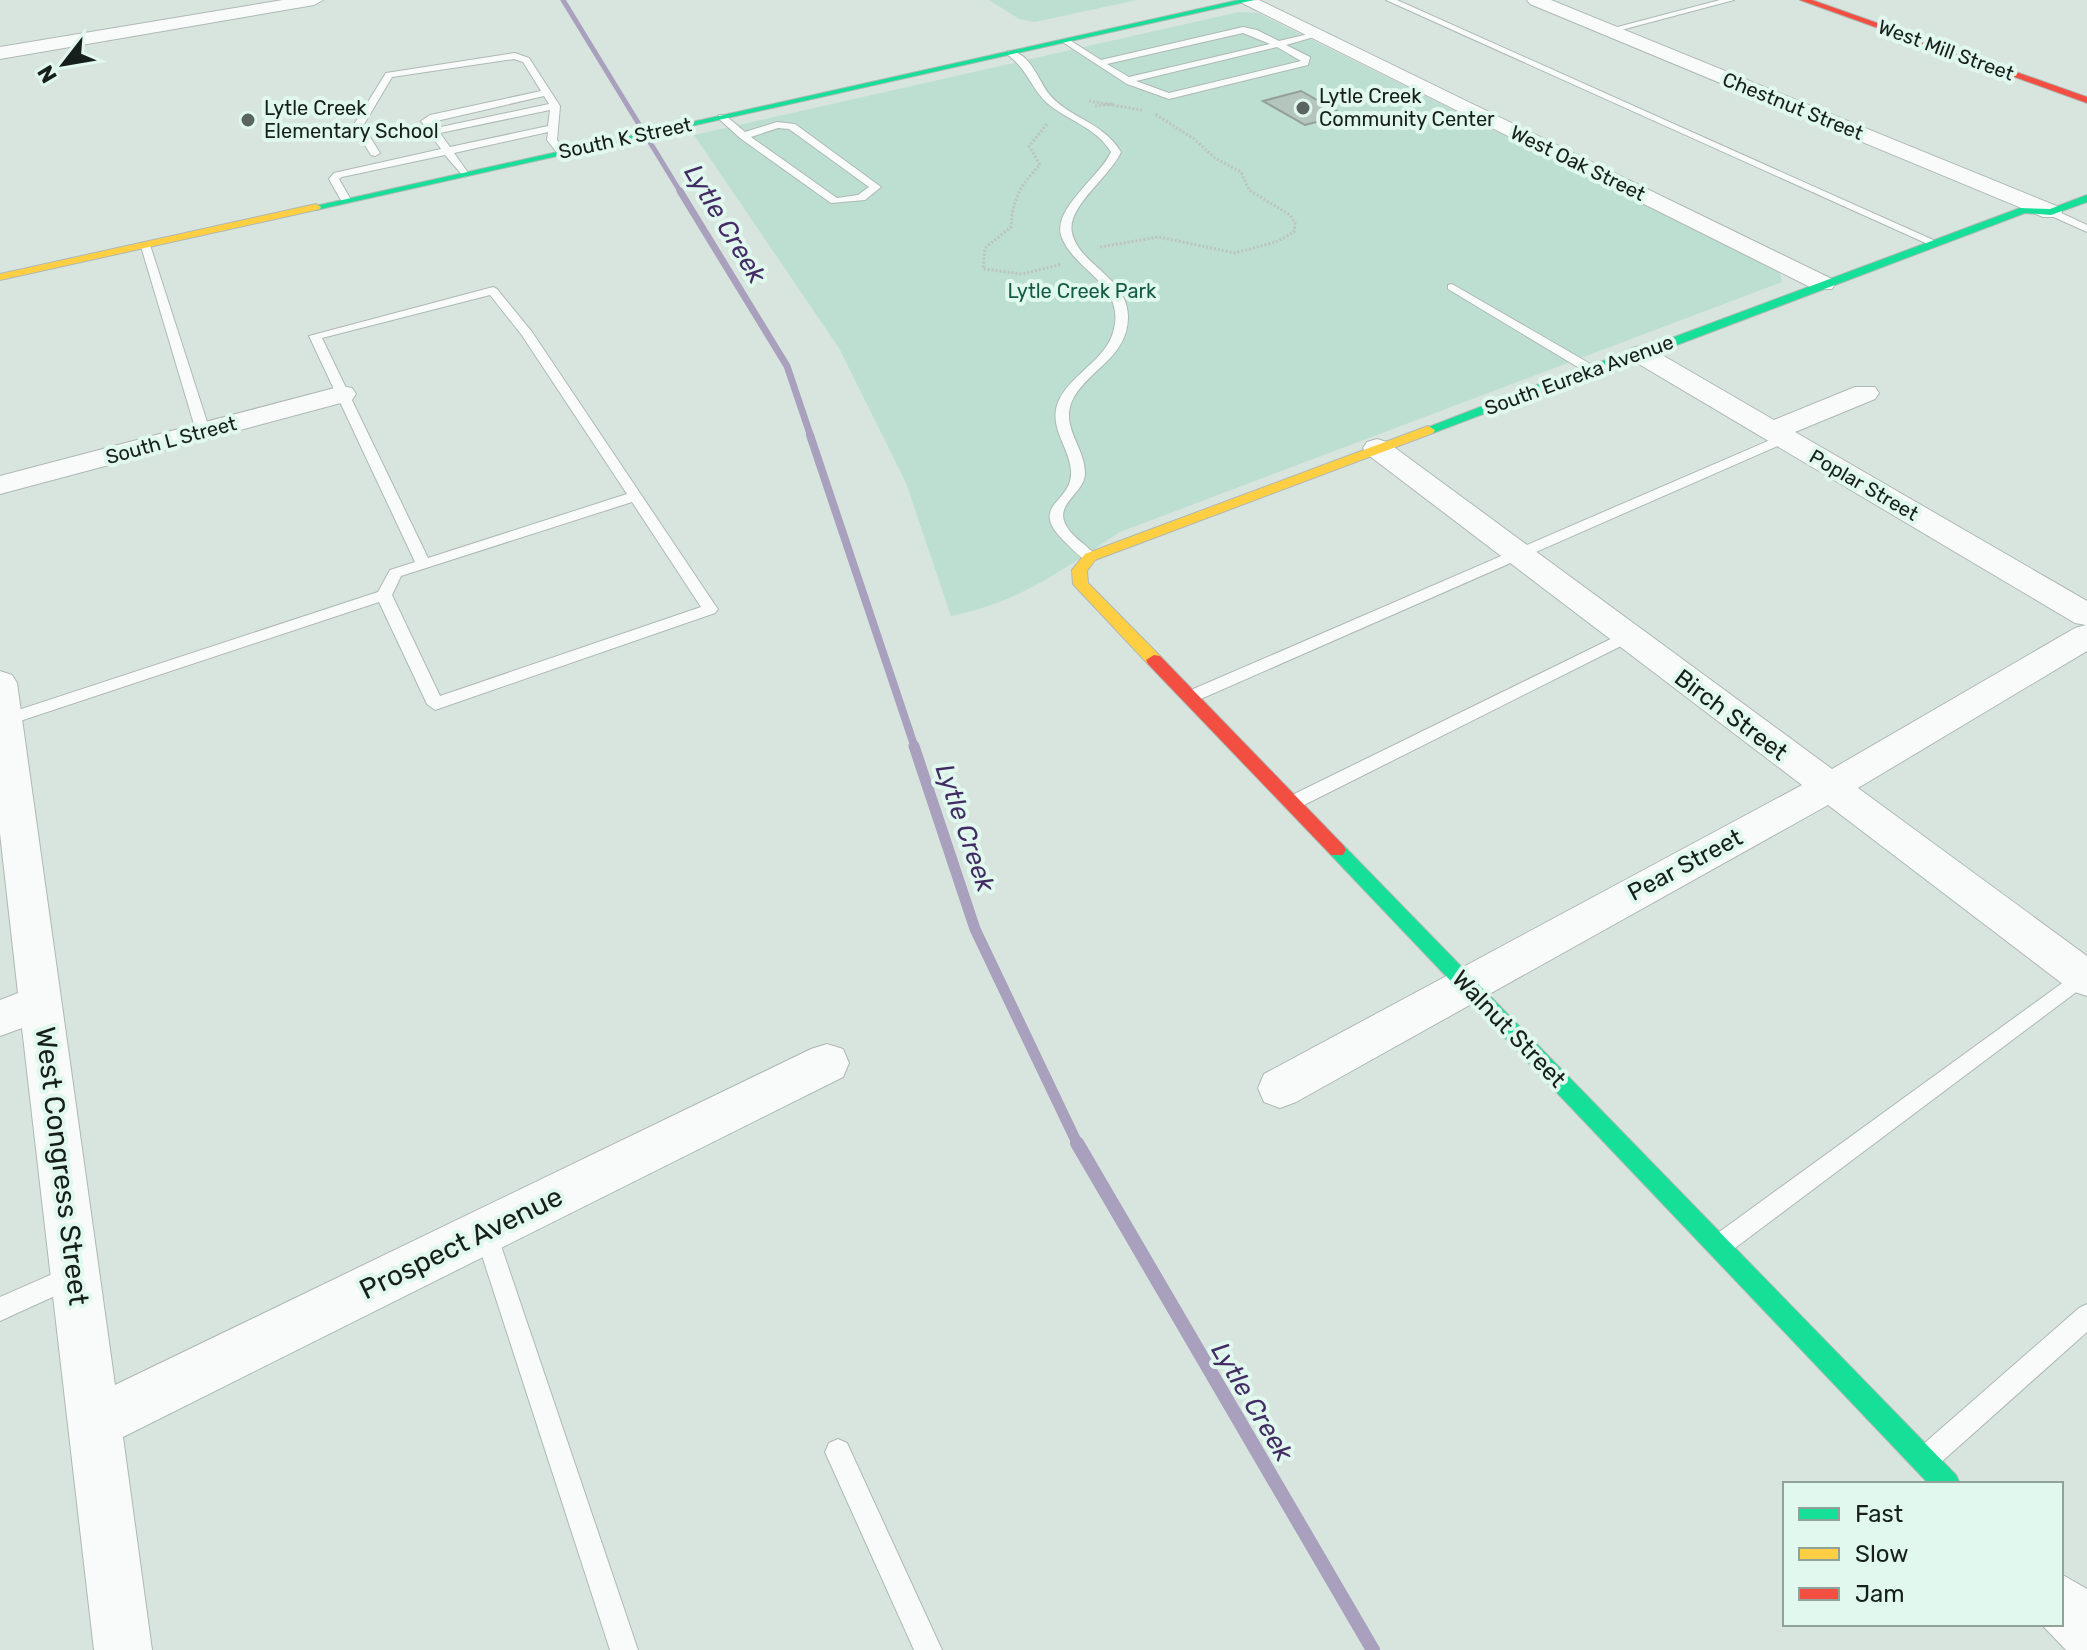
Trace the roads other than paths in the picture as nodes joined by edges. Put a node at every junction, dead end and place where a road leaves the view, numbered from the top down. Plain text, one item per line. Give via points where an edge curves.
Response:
1 (314, 0) edge
2 (1390, 0) edge
3 (1536, 0) edge
4 (1730, 0) edge
5 (1804, 0) edge
6 (1823, 0) edge
7 (1244, 1) edge
8 (1610, 30) junction
9 (1317, 35) junction
10 (1065, 41) junction
11 (1279, 44) junction
12 (0, 53) edge
13 (1011, 53) junction
14 (1101, 63) junction
15 (1129, 80) junction
16 (547, 93) junction
17 (2087, 93) edge
18 (2087, 100) edge
19 (555, 106) junction
20 (722, 117) junction
21 (553, 128) junction
22 (433, 132) junction
23 (743, 136) junction
24 (447, 151) junction
25 (562, 152) junction
26 (375, 153) dead end
27 (464, 174) junction
28 (2087, 198) edge
29 (346, 200) junction
30 (2051, 212) junction
31 (2087, 229) edge
32 (1934, 243) junction
33 (144, 245) junction
34 (0, 277) edge
35 (1823, 284) junction
36 (1452, 287) dead end
37 (1641, 354) junction
38 (1590, 369) junction
39 (1865, 393) dead end
40 (342, 394) junction
41 (203, 431) junction
42 (1778, 434) junction
43 (1377, 448) junction
44 (0, 485) edge
45 (635, 496) junction
46 (1518, 554) junction
47 (1084, 563) junction
48 (424, 564) junction
49 (384, 595) junction
50 (2087, 615) edge
51 (1627, 636) junction
52 (2087, 636) edge
53 (1190, 697) junction
54 (2, 701) edge
55 (1828, 788) junction
56 (1292, 803) junction
57 (2086, 976) edge
58 (1466, 984) junction
59 (20, 1010) edge
60 (827, 1063) dead end
61 (1280, 1088) dead end
62 (485, 1231) junction
63 (1718, 1246) junction
64 (75, 1275) junction
65 (0, 1309) edge
66 (2087, 1316) edge
67 (95, 1423) junction
68 (838, 1452) dead end
69 (1924, 1460) junction
70 (1945, 1482) edge
71 (2063, 1605) edge
72 (2087, 1630) edge
73 (123, 1650) edge
74 (624, 1650) edge
75 (928, 1650) edge

1 - 12 street
2 - 32 lane
3 - 8 street, Chestnut Street
4 - 8 lane
5 - 18 street, West Mill Street
6 - 17 street, West Mill Street
7 - 9 street, West Oak Street
7 - 10 street, South K Street
8 - 30 street, Chestnut Street
9 - 11 lane
9 - 35 street, West Oak Street
10 - 13 street, South K Street
10 - 14 lane
11 - 14 lane via 1243,30
11 - 15 lane
11 - 15 lane via 1307,59 1305,63 1169,96
13 - 20 street, South K Street
13 - 47 lane via 1033,72 1052,102 1096,128 1116,152 1112,166 1071,209 1065,225 1065,235 1118,299 1122,331 1105,359 1078,382 1064,404 1065,440 1078,469 1075,491 1055,517
14 - 15 lane
16 - 19 lane
16 - 22 lane via 433,117 426,121
16 - 26 lane via 526,60 515,56 389,75 358,126
19 - 21 lane
19 - 22 lane
20 - 23 lane
20 - 25 street, South K Street
21 - 24 lane
21 - 25 lane via 552,140
22 - 24 lane
23 - 23 lane via 835,201 861,198 876,187 792,126
24 - 27 lane
24 - 29 lane via 338,175 334,179
25 - 27 street, South K Street
27 - 29 street, South K Street
28 - 30 street, South Eureka Avenue
29 - 33 street, South K Street
30 - 31 lane
30 - 32 street, South Eureka Avenue via 2024,210
32 - 35 street, South Eureka Avenue
33 - 34 street, South K Street
33 - 41 lane
35 - 37 street, South Eureka Avenue
36 - 38 lane
37 - 38 street, South Eureka Avenue
37 - 42 street, Poplar Street
38 - 43 street, South Eureka Avenue
39 - 42 street
40 - 41 street, South L Street
40 - 45 lane via 315,336 493,291
40 - 48 lane
41 - 44 street, South L Street
42 - 46 lane
42 - 50 street, Poplar Street
43 - 46 street, Birch Street
43 - 47 street, South Eureka Avenue
45 - 48 lane
45 - 49 lane via 710,609 435,704
46 - 51 street, Birch Street
46 - 53 lane
47 - 53 street, Walnut Street via 1081,584
48 - 49 lane via 395,573
49 - 54 lane
51 - 55 street, Birch Street
51 - 56 lane
52 - 55 street, Pear Street
53 - 56 street, Walnut Street
54 - 59 street, West Congress Street
55 - 57 street, Birch Street
55 - 58 street, Pear Street
56 - 58 street, Walnut Street
57 - 63 lane
58 - 61 street, Pear Street
58 - 63 street, Walnut Street
59 - 64 street, West Congress Street
60 - 62 street, Prospect Avenue
62 - 67 street, Prospect Avenue
62 - 74 lane
63 - 69 street, Walnut Street
64 - 65 lane
64 - 67 street, West Congress Street
66 - 69 lane
67 - 73 street, West Congress Street
68 - 75 lane
69 - 70 street, Walnut Street
71 - 72 street

